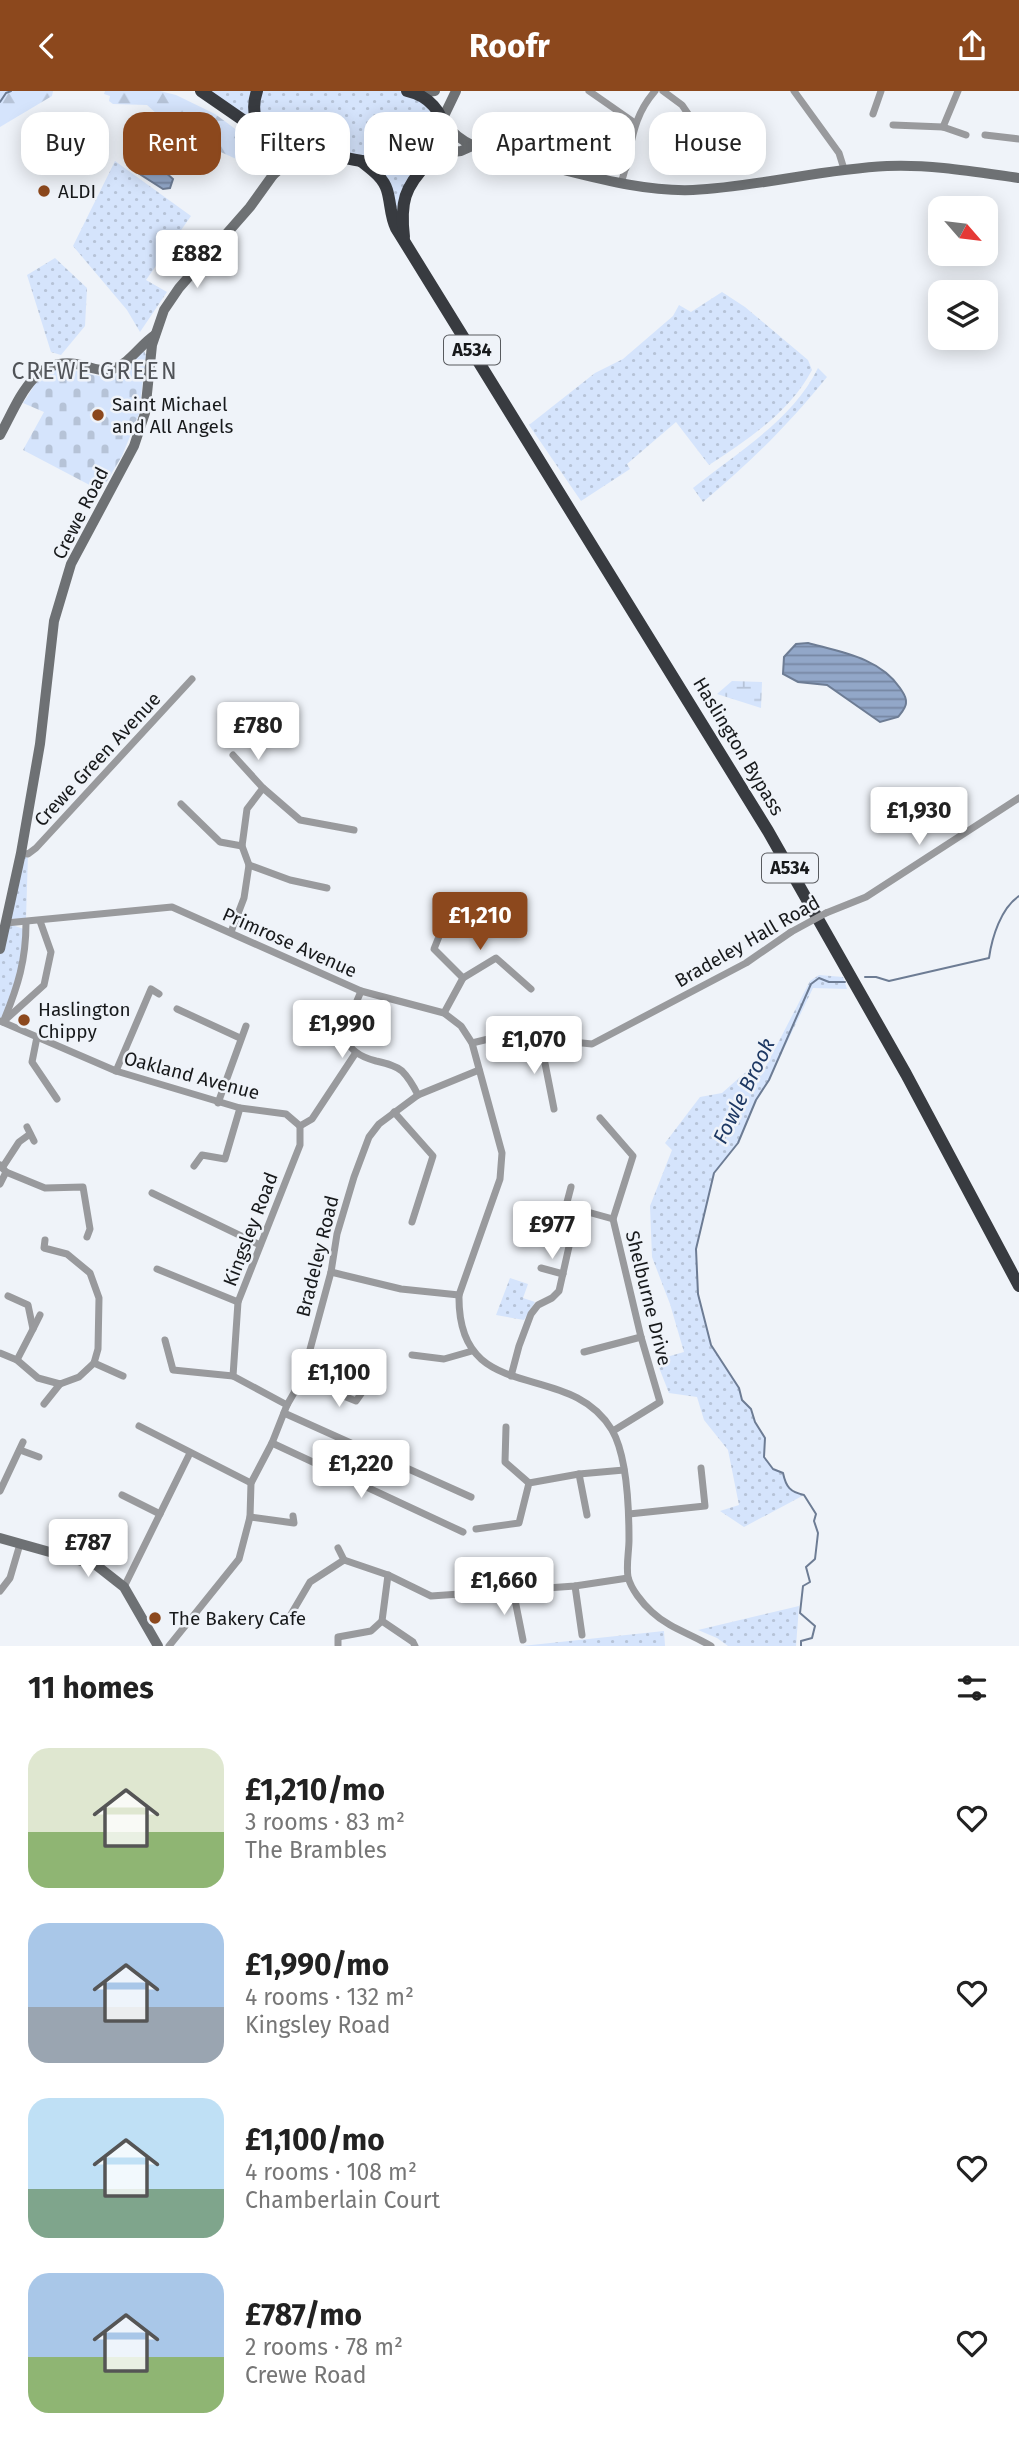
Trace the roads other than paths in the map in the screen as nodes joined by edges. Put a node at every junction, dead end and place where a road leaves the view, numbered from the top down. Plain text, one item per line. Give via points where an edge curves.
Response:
1 (201, 91) edge
2 (257, 91) edge
3 (435, 91) edge
4 (456, 91) edge
5 (589, 91) edge
6 (655, 91) edge
7 (663, 91) edge
8 (794, 91) edge
9 (881, 91) edge
10 (958, 91) edge
11 (412, 92) edge
12 (254, 112) edge
13 (438, 112) edge
14 (446, 112) edge
15 (619, 112) edge
16 (687, 112) edge
17 (873, 114) dead end
18 (235, 115) edge
19 (635, 123) edge
20 (893, 125) dead end
21 (943, 127) junction
22 (966, 135) dead end
23 (985, 135) dead end
24 (458, 137) edge
25 (1019, 139) edge
26 (470, 147) junction
27 (458, 152) edge
28 (350, 159) edge
29 (361, 161) junction
30 (364, 161) edge
31 (844, 169) junction
32 (272, 175) edge
33 (417, 175) edge
34 (624, 175) edge
35 (1019, 178) edge
36 (621, 183) junction
37 (404, 237) junction
38 (155, 335) junction
39 (0, 435) edge
40 (192, 679) dead end
41 (233, 755) dead end
42 (262, 788) junction
43 (1019, 798) edge
44 (181, 804) dead end
45 (354, 830) dead end
46 (242, 846) junction
47 (21, 853) junction
48 (249, 865) junction
49 (327, 888) dead end
50 (40, 922) junction
51 (6, 923) junction
52 (26, 923) junction
53 (444, 924) dead end
54 (231, 932) junction
55 (0, 949) edge
56 (463, 978) junction
57 (531, 989) dead end
58 (361, 991) junction
59 (159, 993) dead end
60 (177, 1009) dead end
61 (444, 1013) junction
62 (1, 1021) edge
63 (246, 1026) dead end
64 (37, 1037) junction
65 (240, 1038) junction
66 (540, 1038) junction
67 (471, 1043) junction
68 (355, 1054) junction
69 (479, 1069) junction
70 (116, 1071) junction
71 (418, 1095) junction
72 (57, 1099) dead end
73 (218, 1103) junction
74 (240, 1108) junction
75 (554, 1109) dead end
76 (394, 1112) junction
77 (600, 1118) dead end
78 (300, 1126) junction
79 (30, 1134) dead end
80 (194, 1166) dead end
81 (3, 1168) edge
82 (0, 1184) edge
83 (571, 1187) dead end
84 (152, 1193) dead end
85 (566, 1206) junction
86 (613, 1219) junction
87 (412, 1222) dead end
88 (87, 1237) dead end
89 (260, 1245) junction
90 (42, 1247) dead end
91 (541, 1268) dead end
92 (157, 1269) dead end
93 (331, 1272) junction
94 (563, 1274) junction
95 (1019, 1286) edge
96 (459, 1295) junction
97 (8, 1296) dead end
98 (238, 1302) junction
99 (40, 1315) dead end
100 (33, 1329) junction
101 (641, 1337) junction
102 (165, 1340) dead end
103 (472, 1351) junction
104 (584, 1352) dead end
105 (0, 1353) edge
106 (412, 1355) dead end
107 (17, 1360) junction
108 (94, 1363) junction
109 (123, 1375) dead end
110 (233, 1375) junction
111 (511, 1376) junction
112 (302, 1379) junction
113 (60, 1384) junction
114 (363, 1391) dead end
115 (44, 1404) dead end
116 (286, 1409) junction
117 (139, 1426) dead end
118 (506, 1427) dead end
119 (613, 1431) junction
120 (272, 1443) junction
121 (190, 1453) junction
122 (39, 1457) dead end
123 (701, 1468) dead end
124 (624, 1470) junction
125 (579, 1474) junction
126 (251, 1483) junction
127 (528, 1483) junction
128 (0, 1492) edge
129 (122, 1495) dead end
130 (471, 1497) dead end
131 (160, 1514) junction
132 (629, 1514) junction
133 (587, 1515) dead end
134 (293, 1516) dead end
135 (250, 1517) junction
136 (476, 1529) dead end
137 (463, 1532) dead end
138 (0, 1538) edge
139 (20, 1544) junction
140 (338, 1548) dead end
141 (344, 1560) junction
142 (388, 1575) junction
143 (628, 1578) junction
144 (576, 1586) junction
145 (124, 1587) junction
146 (513, 1590) junction
147 (0, 1591) edge
148 (290, 1616) dead end
149 (382, 1621) junction
150 (582, 1635) dead end
151 (523, 1640) dead end
152 (338, 1645) edge
153 (158, 1646) edge
154 (169, 1646) edge
155 (415, 1646) edge
156 (711, 1646) edge

1 - 18 highway
2 - 12 highway
3 - 11 street
4 - 14 street
5 - 15 street
6 - 19 street
7 - 16 street
8 - 31 street via 839,153
9 - 17 street
10 - 21 street
11 - 13 highway via 428,99
20 - 21 street
21 - 22 street
23 - 25 street
24 - 26 street
26 - 27 street
26 - 36 street
28 - 29 highway
29 - 30 highway
29 - 37 highway, Haslington Bypass / A534 via 386,186 392,220
31 - 35 street via 931,167
31 - 36 street via 690,190
32 - 38 street, Crewe Road via 171,298
33 - 37 highway via 405,195
34 - 36 street
37 - 95 highway, Haslington Bypass / A534 via 782,855
38 - 39 street via 114,369 63,363 42,369 32,378
38 - 47 street, Crewe Road via 145,413 134,446 71,564 54,621
40 - 47 street, Crewe Green Avenue via 36,848
41 - 42 street
42 - 45 street via 300,820
42 - 46 street via 247,809
43 - 66 street, Bradeley Hall Road, bridge via 866,897 826,913 746,963 592,1044
44 - 46 street via 220,842
46 - 48 street
47 - 51 street, Crewe Road
48 - 49 street
48 - 54 street via 244,898
50 - 52 street, Primrose Avenue
50 - 54 street, Primrose Avenue via 172,907
50 - 62 street via 51,952 44,985
51 - 52 street, Primrose Avenue
51 - 55 street, Crewe Road
52 - 62 street via 22,974
53 - 56 street via 434,949
54 - 58 street, Primrose Avenue
56 - 57 street via 496,958
56 - 61 street
58 - 61 street, Primrose Avenue
58 - 68 street via 347,1025
59 - 70 street via 151,989
60 - 65 street
61 - 67 street
62 - 64 street, Oakland Avenue
63 - 65 street
64 - 70 street, Oakland Avenue
64 - 72 street via 32,1062
65 - 73 street
66 - 67 street, Bradeley Hall Road via 505,1035
66 - 75 street
67 - 69 street
68 - 71 street via 392,1065
68 - 78 street via 312,1119
69 - 71 street, Bradeley Road
69 - 96 street via 502,1153 500,1179
70 - 73 street, Oakland Avenue
71 - 76 street, Bradeley Road
73 - 74 street, Oakland Avenue
74 - 78 street, Oakland Avenue via 285,1114
74 - 80 street via 225,1159 202,1155
76 - 87 street via 433,1156
76 - 93 street, Bradeley Road via 369,1137 337,1234
77 - 86 street, Shelburne Drive via 633,1156
78 - 89 street, Kingsley Road via 300,1145
79 - 81 street via 19,1142
81 - 82 street
81 - 88 street via 45,1188 83,1187 90,1229
83 - 85 street
84 - 89 street
85 - 86 street
85 - 94 street via 570,1242
86 - 101 street, Shelburne Drive
89 - 98 street, Kingsley Road
90 - 108 street via 67,1254 90,1273 99,1298
91 - 94 street
92 - 98 street
93 - 96 street via 401,1289
93 - 112 street, Bradeley Road
94 - 111 street via 559,1291 531,1314
96 - 103 street via 462,1333
97 - 100 street via 28,1305
98 - 110 street, Kingsley Road
99 - 100 street
100 - 107 street
101 - 104 street
101 - 119 street, Shelburne Drive via 660,1402
102 - 110 street via 173,1370
103 - 106 street via 444,1359
103 - 111 street
105 - 107 street
107 - 113 street via 38,1378
108 - 109 street
108 - 113 street via 79,1377
110 - 116 street
111 - 119 street via 564,1391 598,1412
112 - 114 street via 356,1401
112 - 116 street, Bradeley Road
113 - 115 street
116 - 120 street, Bradeley Road
116 - 130 street
117 - 121 street
118 - 127 street via 505,1462
119 - 124 street
120 - 126 street, Bradeley Road
120 - 137 street
121 - 126 street
121 - 131 street
122 - 128 street via 22,1446
123 - 132 street via 705,1506
124 - 125 street
124 - 132 street
125 - 127 street
125 - 133 street
126 - 135 street, Bradeley Road
127 - 136 street via 519,1523
129 - 131 street
131 - 145 street
132 - 143 street
134 - 135 street via 294,1523
135 - 154 street, Bradeley Road via 239,1559
138 - 139 street
139 - 145 street via 96,1565
139 - 147 street via 10,1578
140 - 141 street
141 - 142 street
141 - 148 street via 310,1583
142 - 146 street via 431,1596
142 - 149 street
143 - 144 street
143 - 156 street via 652,1612
144 - 146 street
144 - 150 street
145 - 153 street
146 - 151 street
149 - 152 street via 371,1631 338,1637
149 - 155 street

